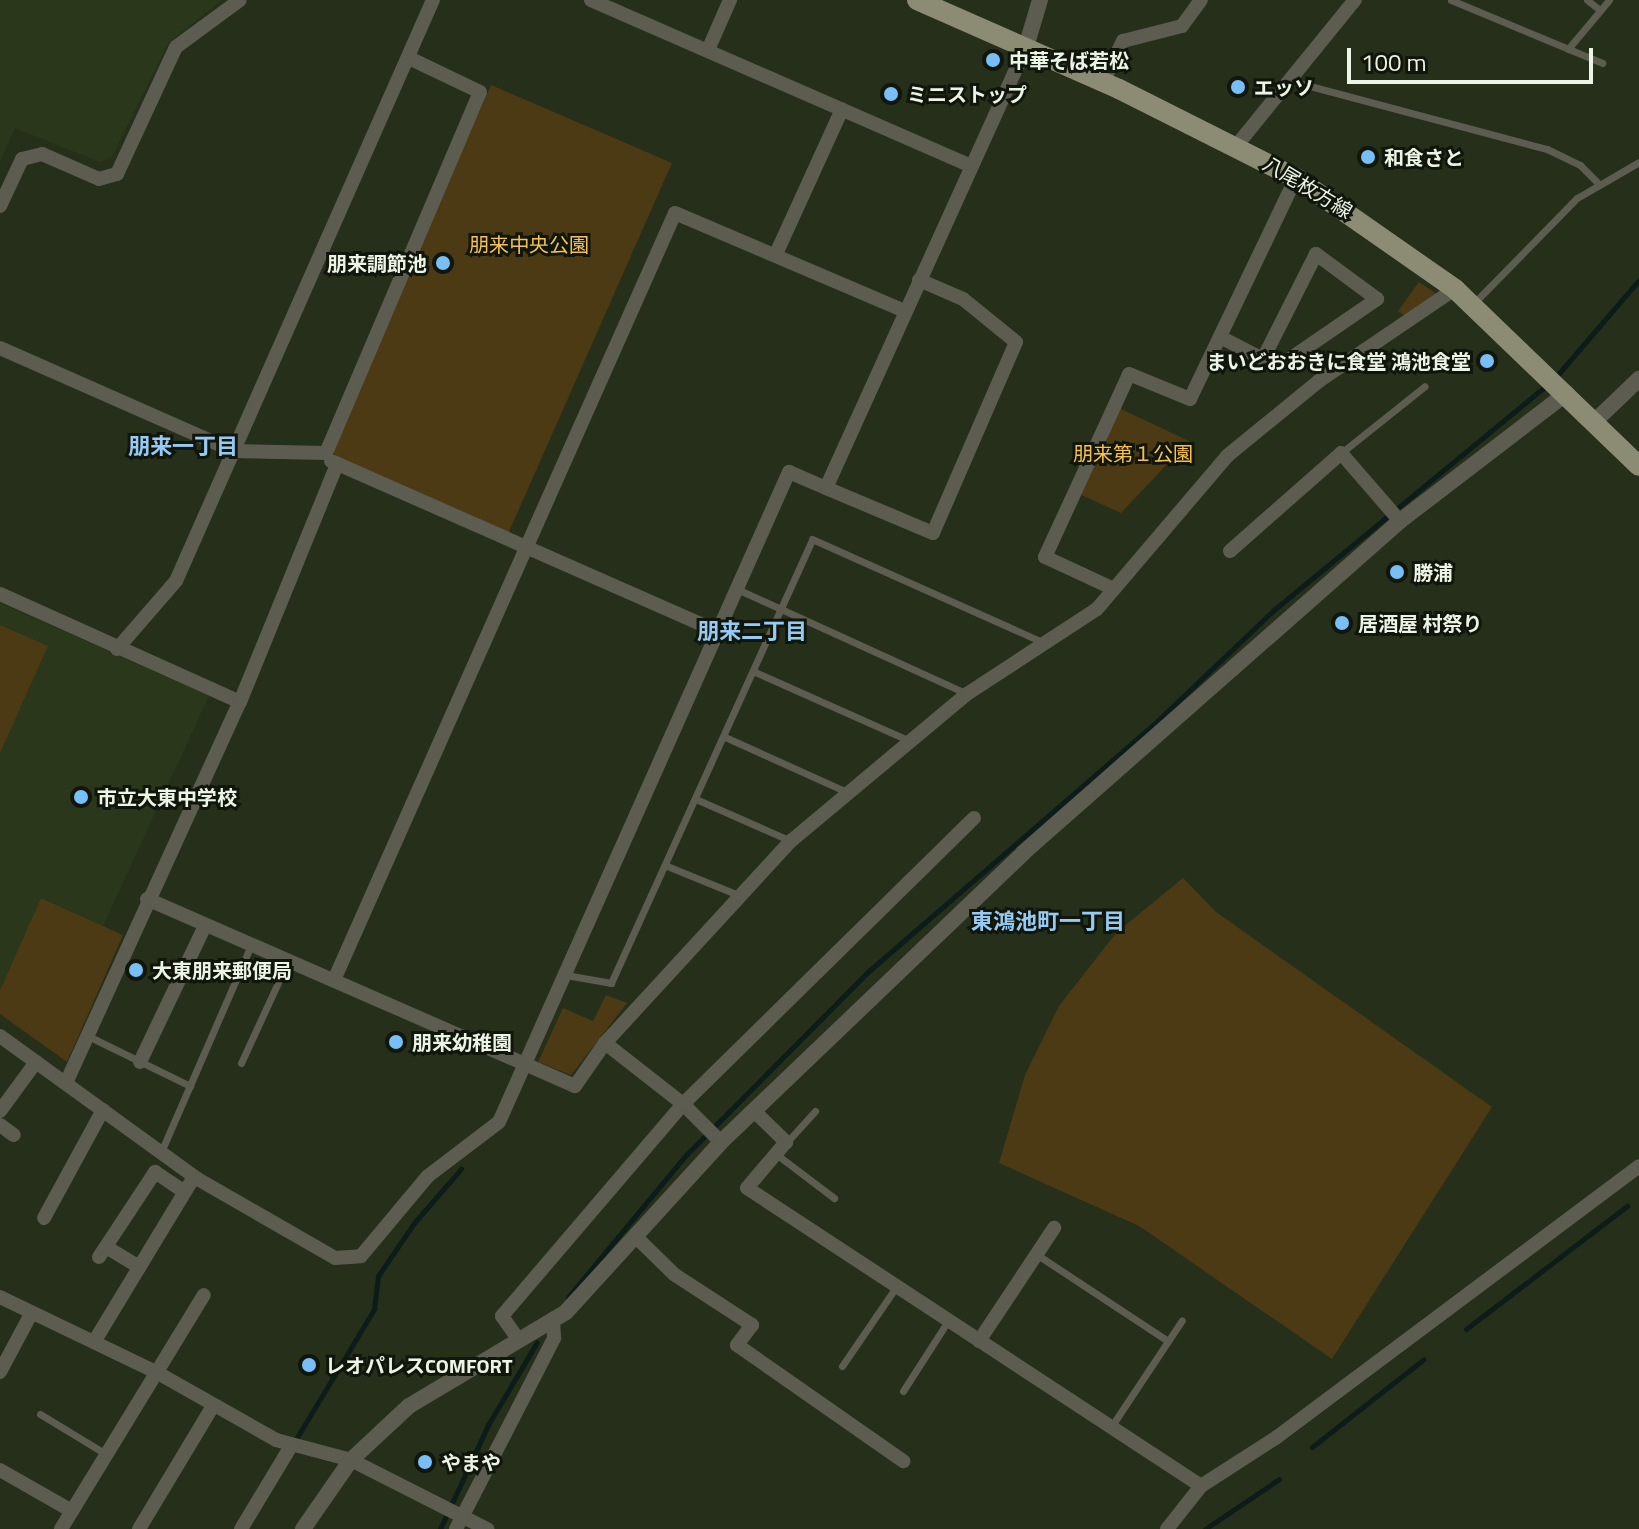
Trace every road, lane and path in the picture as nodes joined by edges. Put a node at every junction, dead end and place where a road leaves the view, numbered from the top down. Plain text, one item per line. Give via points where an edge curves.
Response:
1 (240, 0) edge
2 (433, 0) edge
3 (591, 0) edge
4 (730, 0) edge
5 (917, 0) edge
6 (1201, 0) edge
7 (1355, 0) edge
8 (1452, 0) edge
9 (1587, 0) edge
10 (1609, 0) edge
11 (1036, 1) edge
12 (1600, 10) junction
13 (1026, 47) junction
14 (1568, 49) junction
15 (708, 50) junction
16 (409, 58) junction
17 (1602, 63) dead end
18 (1289, 80) junction
19 (1103, 82) junction
20 (842, 109) junction
21 (1237, 145) junction
22 (1639, 162) edge
23 (969, 165) junction
24 (1296, 178) junction
25 (1598, 183) junction
26 (0, 206) edge
27 (776, 254) junction
28 (919, 280) junction
29 (1455, 289) junction
30 (1472, 304) junction
31 (905, 311) junction
32 (1220, 337) junction
33 (0, 348) edge
34 (1263, 359) junction
35 (1639, 379) edge
36 (1425, 386) dead end
37 (1564, 390) junction
38 (1595, 421) junction
39 (233, 451) junction
40 (326, 453) junction
41 (1341, 453) junction
42 (1639, 466) edge
43 (336, 467) junction
44 (826, 488) junction
45 (1399, 520) junction
46 (526, 550) junction
47 (1230, 551) dead end
48 (737, 589) junction
49 (1114, 589) junction
50 (0, 594) edge
51 (782, 607) junction
52 (718, 632) junction
53 (1045, 643) junction
54 (117, 649) junction
55 (755, 672) junction
56 (967, 694) junction
57 (240, 702) junction
58 (725, 737) junction
59 (911, 742) junction
60 (850, 793) junction
61 (698, 800) junction
62 (974, 818) dead end
63 (791, 841) junction
64 (667, 866) junction
65 (738, 895) junction
66 (147, 899) junction
67 (205, 926) junction
68 (251, 945) junction
69 (288, 961) junction
70 (566, 975) junction
71 (334, 980) junction
72 (0, 1036) edge
73 (87, 1036) junction
74 (605, 1043) junction
75 (36, 1062) junction
76 (140, 1062) junction
77 (241, 1063) dead end
78 (527, 1063) junction
79 (66, 1083) junction
80 (190, 1086) junction
81 (683, 1104) junction
82 (103, 1110) junction
83 (0, 1111) edge
84 (754, 1111) junction
85 (815, 1111) dead end
86 (0, 1125) edge
87 (14, 1135) dead end
88 (720, 1140) junction
89 (781, 1148) junction
90 (161, 1152) junction
91 (1639, 1166) edge
92 (194, 1177) junction
93 (185, 1192) junction
94 (834, 1198) dead end
95 (44, 1218) dead end
96 (1054, 1228) dead end
97 (636, 1237) junction
98 (1036, 1254) junction
99 (139, 1267) junction
100 (896, 1287) junction
101 (204, 1295) dead end
102 (0, 1297) edge
103 (31, 1314) junction
104 (553, 1319) junction
105 (1182, 1320) dead end
106 (948, 1321) junction
107 (518, 1339) junction
108 (979, 1341) junction
109 (1168, 1341) junction
110 (94, 1342) junction
111 (842, 1366) dead end
112 (0, 1372) edge
113 (156, 1372) junction
114 (903, 1391) dead end
115 (213, 1406) junction
116 (40, 1414) dead end
117 (1111, 1427) junction
118 (291, 1446) junction
119 (106, 1454) junction
120 (351, 1460) junction
121 (903, 1461) dead end
122 (0, 1470) edge
123 (1201, 1486) junction
124 (72, 1511) junction
125 (459, 1519) edge
126 (61, 1529) edge
127 (139, 1529) edge
128 (241, 1529) edge
129 (303, 1529) edge
130 (487, 1529) edge
131 (1167, 1529) edge

1 - 26 street via 176,47 117,174 99,179 42,154 22,159
2 - 16 street
3 - 15 street
4 - 15 street
5 - 13 main road, 八尾枚方線
6 - 19 street via 1182,26 1123,41
7 - 18 street
8 - 14 lane
9 - 12 lane
10 - 12 lane
11 - 13 street
12 - 14 lane
13 - 19 main road, 八尾枚方線
13 - 23 street
14 - 17 lane
15 - 20 street
16 - 39 street
16 - 40 street via 480,92
18 - 21 street
18 - 25 lane via 1547,149 1580,165
19 - 21 main road, 八尾枚方線
20 - 23 street
20 - 27 street
21 - 24 main road, 八尾枚方線
22 - 25 lane
23 - 28 street
24 - 29 main road, 八尾枚方線
24 - 32 street
25 - 30 lane
27 - 31 street
27 - 46 street via 675,213
28 - 31 street
28 - 44 street via 963,299 1016,342 933,533
29 - 30 main road, 八尾枚方線
29 - 49 street via 1319,381 1227,456
30 - 37 main road, 八尾枚方線
31 - 44 street
32 - 34 street
32 - 49 street via 1190,399 1129,374 1045,557
33 - 39 street
34 - 34 street via 1284,363 1377,299 1316,254
35 - 38 street
36 - 41 lane
37 - 38 main road, 八尾枚方線
37 - 45 street
38 - 42 main road, 八尾枚方線
39 - 40 street
39 - 54 street via 176,581
40 - 43 street
41 - 45 street
41 - 47 street
43 - 46 street
43 - 57 street
44 - 48 street via 789,472
45 - 84 street via 1023,853
46 - 52 street
46 - 71 street
48 - 51 lane
48 - 52 street
49 - 53 street via 1097,609
50 - 54 street
51 - 53 lane via 812,539
51 - 55 lane
51 - 56 lane
52 - 70 street
53 - 56 street
54 - 57 street
55 - 58 lane
55 - 59 lane
56 - 59 street
57 - 66 street
58 - 60 lane
58 - 61 lane
59 - 60 street
60 - 63 street
61 - 63 lane
61 - 64 lane
62 - 81 street
63 - 65 street
64 - 65 lane
64 - 70 lane via 611,983
65 - 74 street
66 - 67 street
66 - 73 street
67 - 68 street
67 - 76 street
68 - 69 street
68 - 80 lane
69 - 71 street
69 - 77 lane
70 - 78 street
71 - 78 street
72 - 75 street
73 - 76 lane
73 - 79 street
74 - 78 street via 575,1086
74 - 81 street
75 - 79 street
75 - 83 street
76 - 80 lane
78 - 92 street via 499,1122 428,1176 361,1256 335,1258
79 - 82 street
80 - 90 lane
81 - 88 street
81 - 107 street via 502,1316
82 - 90 street
82 - 95 street
84 - 88 street
84 - 89 street
85 - 89 lane
86 - 87 street
88 - 97 street
89 - 94 lane
89 - 100 street via 747,1188
90 - 92 street
91 - 123 street via 1277,1437
92 - 93 street
93 - 99 street
93 - 99 street via 155,1172 102,1252
96 - 98 street
97 - 104 street via 566,1312
97 - 121 street via 675,1275 752,1325 737,1345
98 - 108 street
98 - 109 lane
99 - 110 street
100 - 106 street
100 - 111 lane
101 - 113 street
102 - 103 street
103 - 110 street
103 - 112 street
104 - 107 street
104 - 125 street via 554,1338
105 - 109 lane
106 - 108 street
106 - 114 lane
107 - 120 street via 409,1406
108 - 117 street
109 - 117 lane
110 - 113 street
113 - 115 street
113 - 119 street
115 - 118 street
115 - 127 street
116 - 119 lane
117 - 123 street
118 - 120 street
118 - 128 street
119 - 124 street
120 - 125 street
120 - 129 street
122 - 124 street
123 - 131 street
124 - 126 street
125 - 130 street

